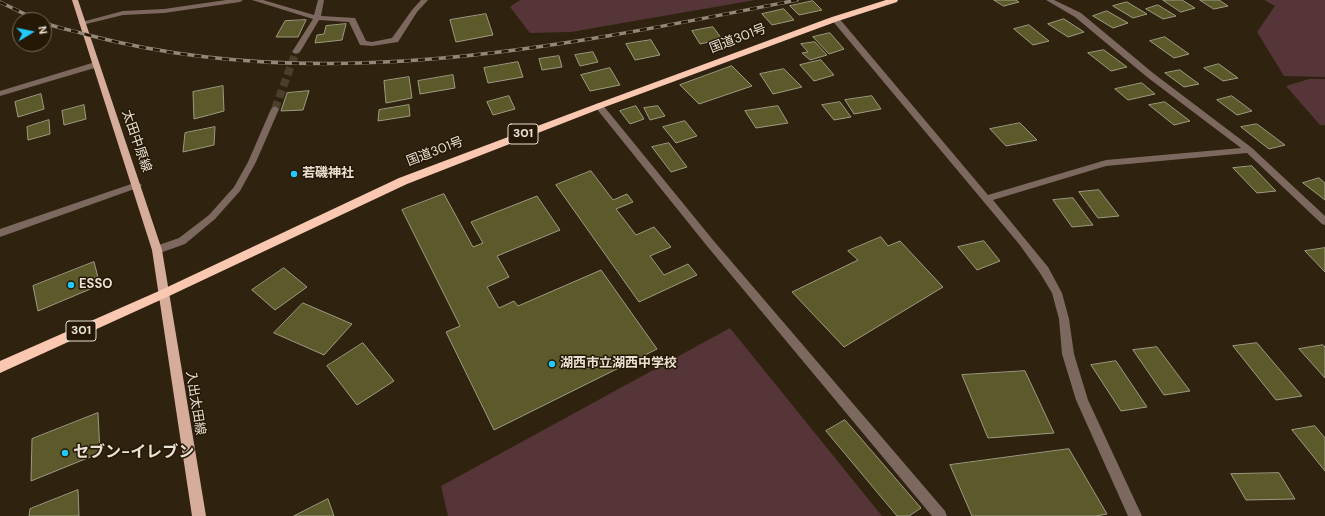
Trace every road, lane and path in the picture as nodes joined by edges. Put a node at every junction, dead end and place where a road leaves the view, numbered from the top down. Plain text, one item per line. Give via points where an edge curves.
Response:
1 (75, 0) edge
2 (240, 0) edge
3 (255, 0) edge
4 (320, 0) edge
5 (426, 0) edge
6 (894, 0) edge
7 (1049, 0) edge
8 (317, 18) junction
9 (835, 19) junction
10 (82, 24) junction
11 (296, 52) tunnel mouth
12 (95, 65) junction
13 (0, 94) edge
14 (599, 106) junction
15 (275, 109) tunnel mouth
16 (1249, 150) junction
17 (137, 184) junction
18 (986, 199) junction
19 (1325, 222) edge
20 (0, 233) edge
21 (157, 250) junction
22 (163, 294) junction
23 (0, 367) edge
24 (199, 516) edge
25 (940, 516) edge
26 (1135, 516) edge

1 - 10 main road, 太田中原線
2 - 10 street via 164,11 124,13
3 - 8 street
4 - 8 street
5 - 8 street via 414,11 395,40 372,44 363,43 352,20
6 - 9 highway, 国道301号 / 301
7 - 16 street via 1078,15 1150,75
8 - 11 street
9 - 14 highway, 国道301号 / 301
9 - 18 street
10 - 12 main road, 太田中原線
12 - 13 street
12 - 17 main road, 太田中原線
14 - 22 highway, 国道301号 / 301 via 403,181
14 - 25 street via 710,243
15 - 21 street via 237,189 212,217 182,241
16 - 18 street via 1106,163
16 - 19 street
17 - 20 street
17 - 21 main road, 太田中原線
18 - 26 street via 1044,270 1057,293 1064,319 1068,354 1082,400
21 - 22 main road, 太田中原線
22 - 23 highway, 国道301号 / 301
22 - 24 main road, 入出太田線

